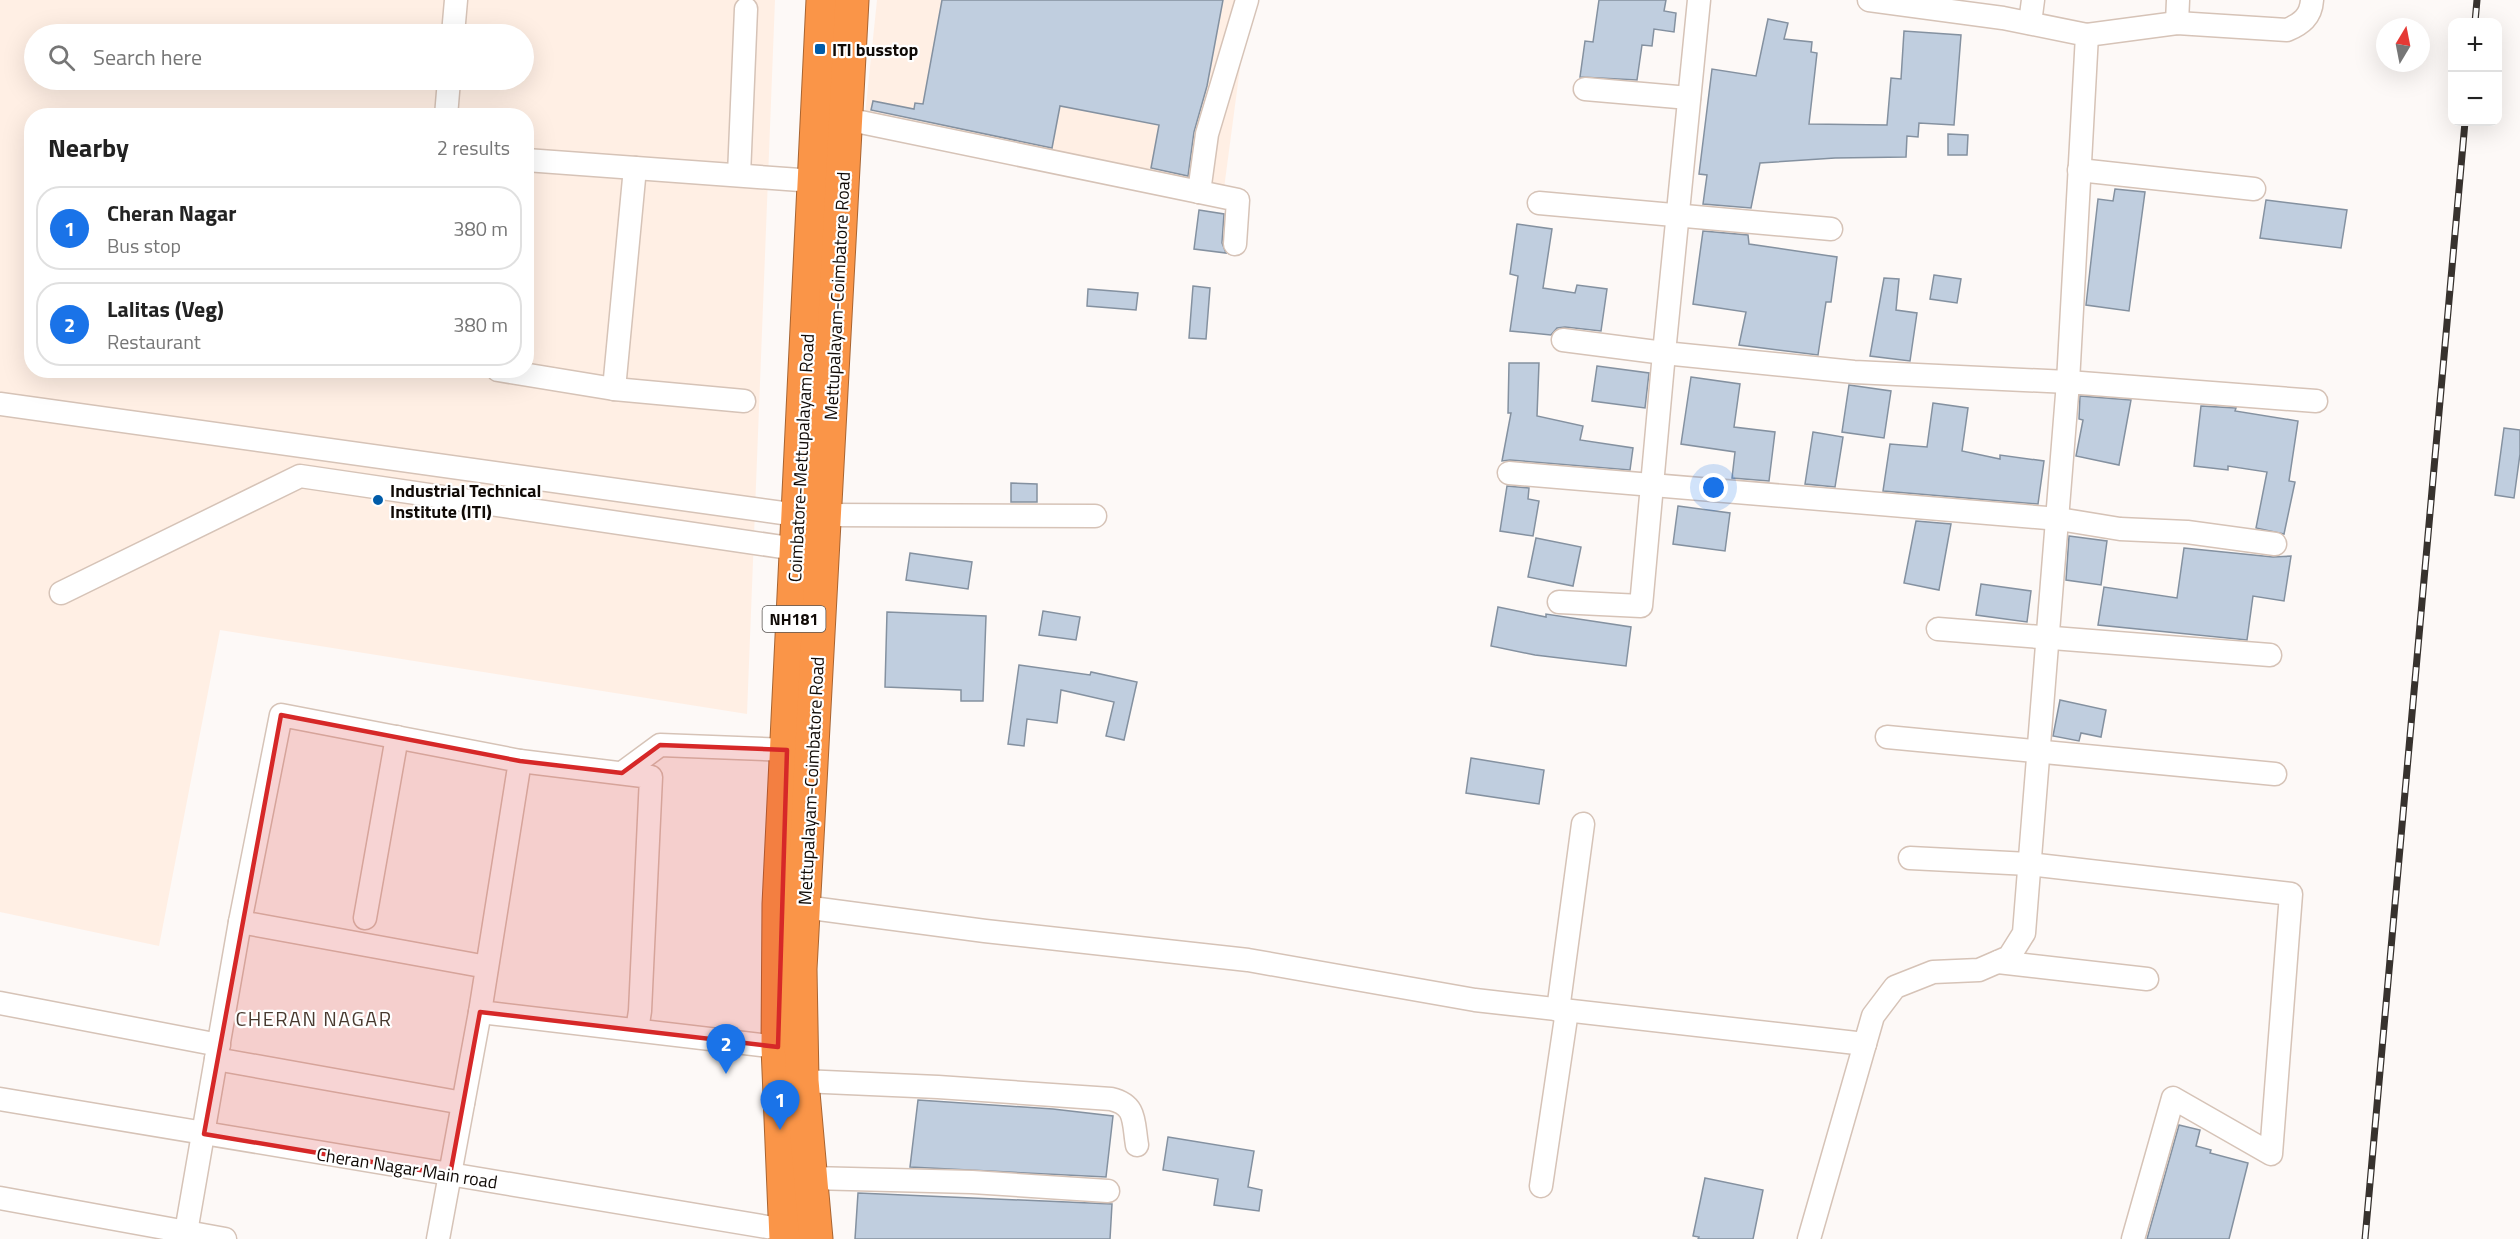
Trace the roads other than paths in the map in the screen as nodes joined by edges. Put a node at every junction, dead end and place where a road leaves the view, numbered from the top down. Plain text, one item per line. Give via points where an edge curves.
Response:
1 (456, 0) edge
2 (823, 0) edge
3 (852, 0) edge
4 (1247, 0) edge
5 (1699, 0) edge
6 (2033, 0) edge
7 (2178, 0) edge
8 (2312, 0) edge
9 (1883, 1) edge
10 (746, 9) dead end
11 (2031, 22) junction
12 (2177, 23) junction
13 (454, 24) edge
14 (2087, 35) junction
15 (1585, 89) dead end
16 (448, 90) edge
17 (1689, 98) junction
18 (447, 108) edge
19 (846, 119) junction
20 (534, 161) edge
21 (635, 168) junction
22 (2079, 170) junction
23 (739, 175) junction
24 (814, 181) junction
25 (2254, 189) dead end
26 (1199, 192) junction
27 (1539, 203) dead end
28 (1677, 214) junction
29 (1831, 229) dead end
30 (1234, 244) dead end
31 (1563, 340) dead end
32 (1664, 352) junction
33 (534, 376) edge
34 (2068, 382) junction
35 (614, 389) junction
36 (2316, 401) dead end
37 (744, 402) dead end
38 (0, 404) edge
39 (1509, 473) dead end
40 (1652, 485) junction
41 (811, 515) junction
42 (1095, 516) dead end
43 (2059, 519) junction
44 (2275, 544) dead end
45 (796, 549) junction
46 (62, 593) dead end
47 (1559, 602) dead end
48 (1938, 629) dead end
49 (2048, 639) junction
50 (2270, 655) dead end
51 (1887, 736) dead end
52 (397, 737) junction
53 (787, 750) junction
54 (2037, 752) junction
55 (520, 761) junction
56 (622, 773) junction
57 (2275, 774) dead end
58 (1583, 824) dead end
59 (1910, 858) dead end
60 (2030, 864) junction
61 (804, 907) junction
62 (365, 918) dead end
63 (240, 922) junction
64 (1998, 962) junction
65 (487, 967) junction
66 (2147, 979) dead end
67 (0, 1003) edge
68 (1563, 1011) junction
69 (480, 1012) junction
70 (637, 1030) junction
71 (1865, 1044) junction
72 (778, 1047) junction
73 (217, 1052) junction
74 (802, 1082) junction
75 (0, 1099) edge
76 (463, 1102) junction
77 (204, 1134) junction
78 (1137, 1145) dead end
79 (450, 1174) junction
80 (810, 1178) junction
81 (1541, 1186) dead end
82 (1108, 1191) dead end
83 (0, 1198) edge
84 (186, 1232) junction
85 (800, 1234) edge
86 (225, 1239) edge
87 (438, 1239) edge
88 (1809, 1239) edge
89 (2133, 1239) edge

1 - 13 street
2 - 24 highway, Coimbatore-Mettupalayam Road / NH181
3 - 19 highway, Mettupalayam-Coimbatore Road / NH181
4 - 26 street via 1207,134
5 - 17 street
6 - 11 street
7 - 12 street
8 - 12 street via 2312,8 2301,24 2287,30
9 - 11 street
10 - 23 street
11 - 14 street
12 - 14 street
14 - 22 street
15 - 17 street
16 - 18 street
17 - 28 street
19 - 26 street
19 - 41 highway, Mettupalayam-Coimbatore Road / NH181
20 - 21 street
21 - 23 street
21 - 35 street
22 - 25 street
22 - 34 street
23 - 24 street
24 - 41 highway, Coimbatore-Mettupalayam Road / NH181
26 - 30 street via 1238,200
27 - 28 street
28 - 29 street
28 - 32 street
31 - 32 street
32 - 34 street via 1854,372
32 - 40 street
33 - 35 street
34 - 36 street
34 - 43 street
35 - 37 street
38 - 41 street
39 - 40 street
40 - 43 street
40 - 47 street via 1641,606
41 - 42 street
41 - 45 highway, Coimbatore-Mettupalayam Road / NH181
41 - 61 highway, Mettupalayam-Coimbatore Road / NH181
43 - 44 street
43 - 49 street
45 - 46 street via 300,476
45 - 53 highway, Coimbatore-Mettupalayam Road / NH181
48 - 49 street
49 - 50 street
49 - 54 street
51 - 54 street
52 - 55 street
52 - 62 street
52 - 63 street via 281,715
53 - 56 street via 660,745
53 - 72 highway, Coimbatore-Mettupalayam Road / NH181 via 779,904
54 - 57 street
54 - 60 street
55 - 56 street
55 - 65 street
56 - 70 street via 651,777
58 - 68 street
59 - 60 street
60 - 64 street via 2024,933 2009,957
60 - 89 street via 2291,894 2271,1154 2173,1098
61 - 68 street via 1248,960 1474,1000
61 - 74 highway, Mettupalayam-Coimbatore Road / NH181 via 800,969
63 - 65 street
63 - 73 street
64 - 66 street
64 - 71 street via 1979,970 1933,972 1895,987 1873,1016
65 - 69 street
67 - 73 street
68 - 71 street
68 - 81 street
69 - 70 street
69 - 76 street
70 - 72 street
71 - 88 street
72 - 85 highway, Coimbatore-Mettupalayam Road / NH181
73 - 76 street
73 - 77 street
74 - 78 street via 1111,1099 1131,1110
74 - 80 highway, Mettupalayam-Coimbatore Road / NH181
75 - 77 street, Cheran Nagar Main road
76 - 79 street
77 - 79 street, Cheran Nagar Main road
77 - 84 street
79 - 85 street, Cheran Nagar Main road
79 - 87 street
80 - 82 street via 972,1182
80 - 85 highway, Mettupalayam-Coimbatore Road / NH181
83 - 84 street
84 - 86 street

